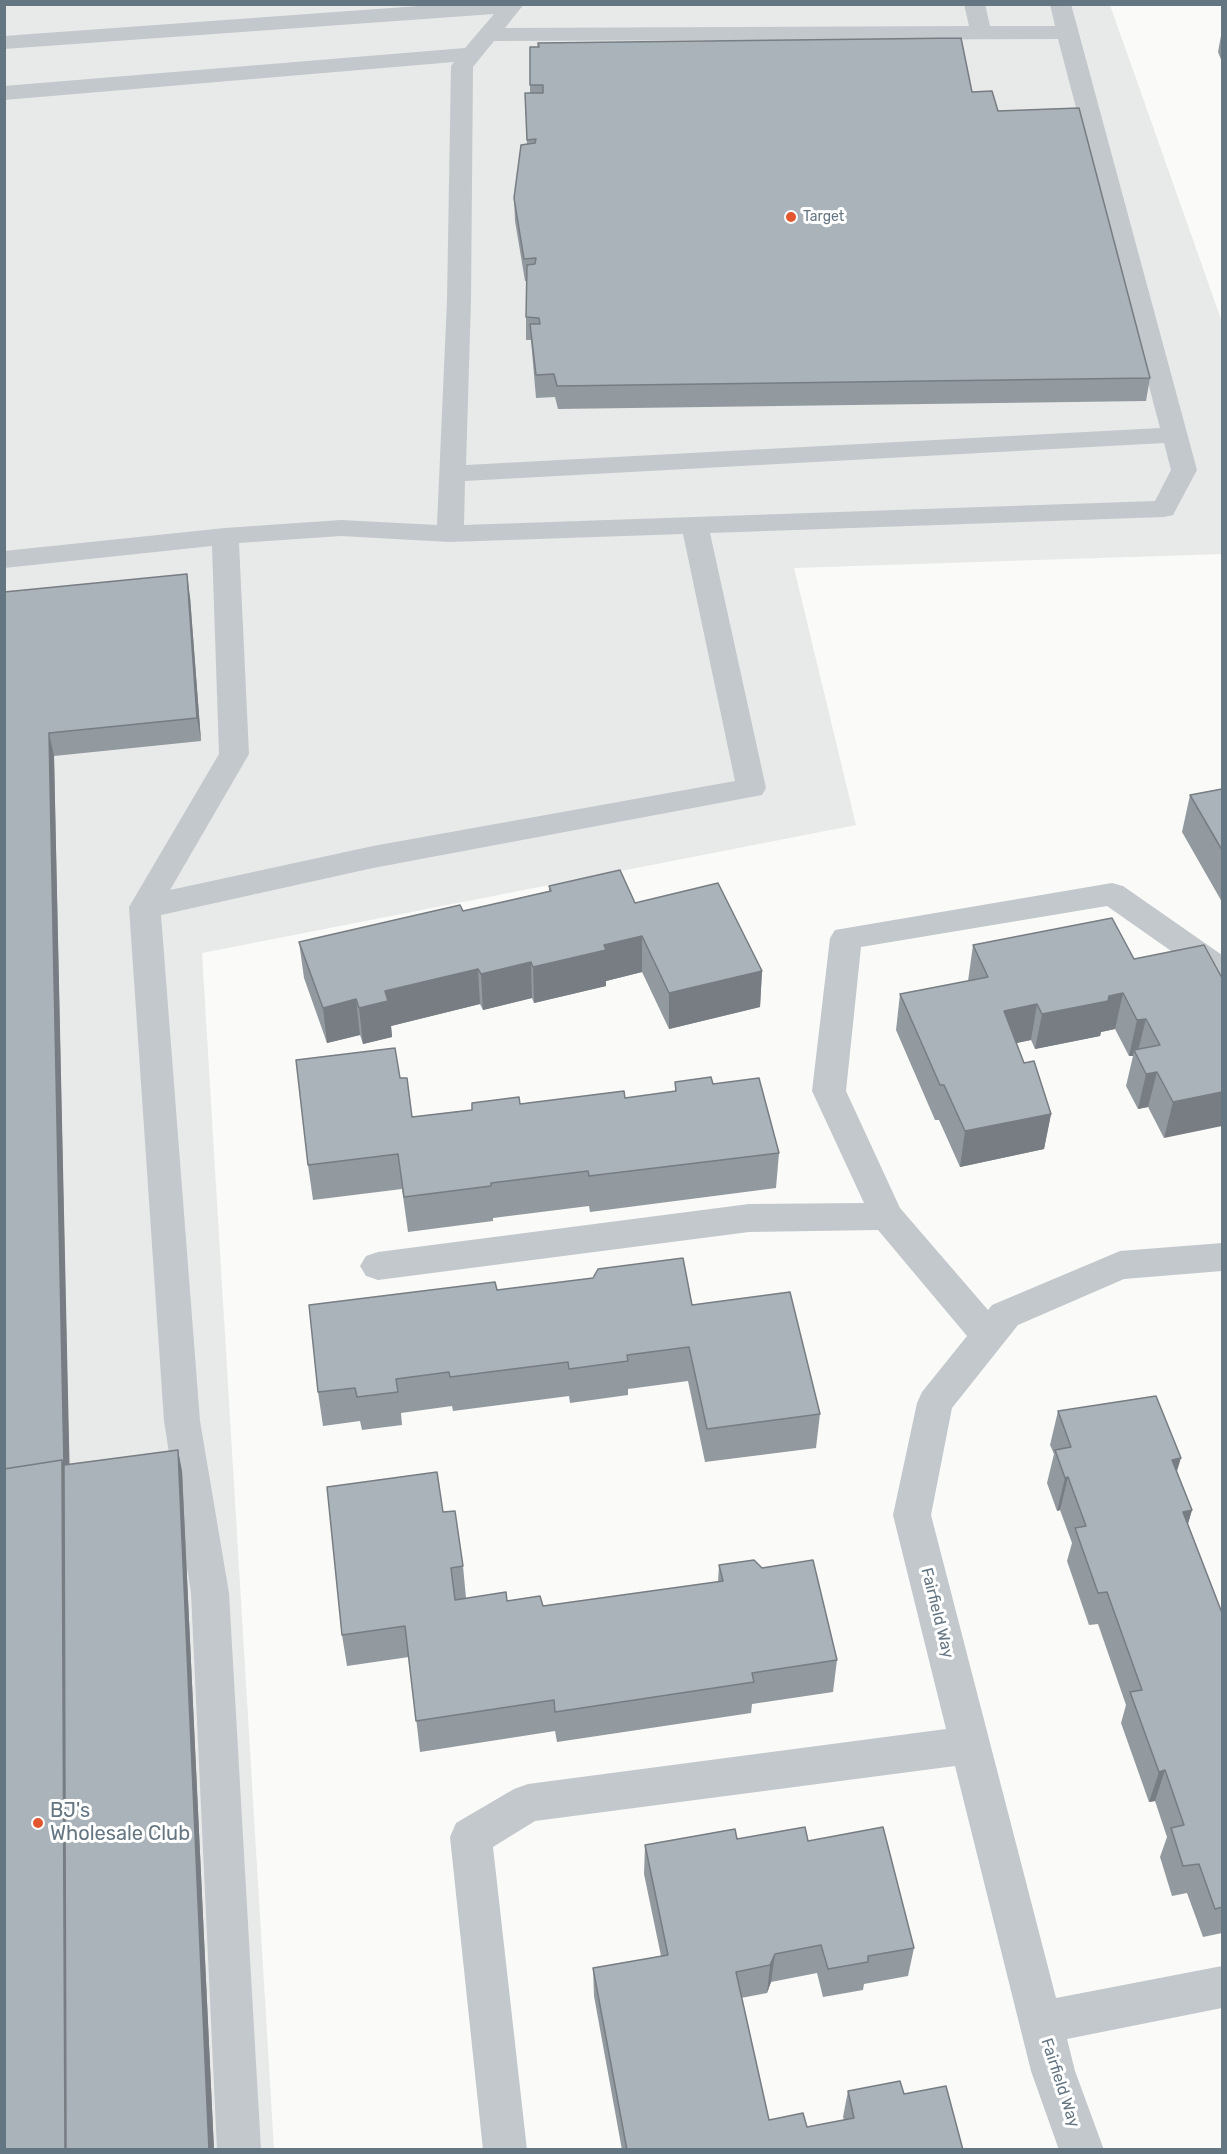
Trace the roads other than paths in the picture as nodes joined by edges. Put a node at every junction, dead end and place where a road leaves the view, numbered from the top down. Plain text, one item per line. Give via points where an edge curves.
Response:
1 (974, 4) edge
2 (1060, 4) edge
3 (513, 5) edge
4 (981, 32) junction
5 (1068, 32) junction
6 (489, 35) junction
7 (4, 43) edge
8 (473, 54) junction
9 (4, 93) edge
10 (1174, 435) junction
11 (452, 474) junction
12 (694, 526) junction
13 (450, 534) junction
14 (225, 536) junction
15 (4, 560) edge
16 (145, 908) junction
17 (1222, 971) edge
18 (887, 1216) junction
19 (1222, 1257) edge
20 (378, 1266) dead end
21 (988, 1336) junction
22 (970, 1745) junction
23 (1222, 1987) edge
24 (1041, 2022) junction
25 (239, 2150) edge
26 (505, 2150) edge
27 (1082, 2150) edge

1 - 4 street
2 - 5 street
3 - 6 street
3 - 7 street
4 - 5 street
4 - 6 street
5 - 10 street
6 - 8 street
8 - 9 street
8 - 11 street via 462,66
10 - 11 street
10 - 12 street via 1184,470 1164,509
11 - 13 street
12 - 13 street
12 - 16 street via 751,789 374,857
13 - 14 street via 341,528
14 - 15 street
14 - 16 street via 234,754
16 - 25 street via 182,1422 210,1593
17 - 18 street via 1112,894 846,938 829,1091
18 - 20 street via 749,1218
18 - 21 street
19 - 21 street, Fairfield Way via 1120,1265 1005,1315
21 - 22 street, Fairfield Way via 935,1403 912,1515
22 - 24 street, Fairfield Way
22 - 26 street via 528,1803 471,1838
23 - 24 street
24 - 27 street, Fairfield Way via 1053,2071

